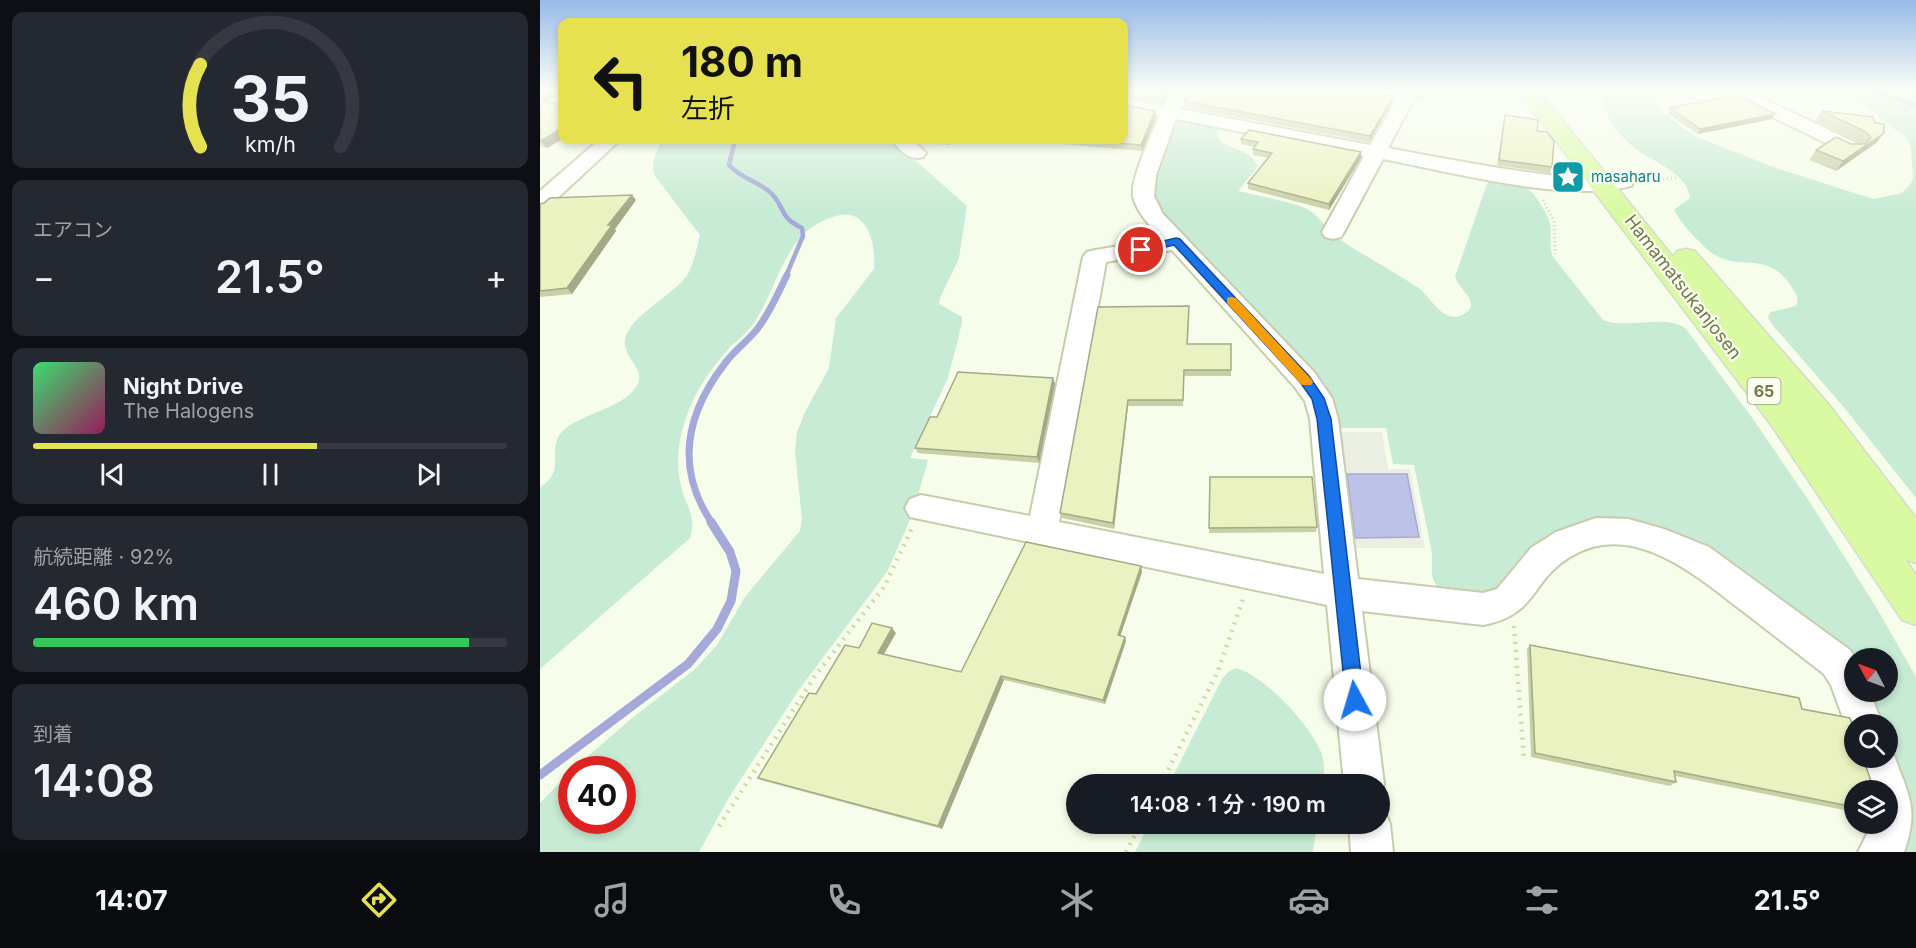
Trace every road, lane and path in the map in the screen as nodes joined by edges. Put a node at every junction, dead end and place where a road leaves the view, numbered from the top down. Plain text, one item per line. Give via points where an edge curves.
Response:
1 (1166, 130) edge
2 (1288, 130) edge
3 (1388, 130) edge
4 (1564, 130) edge
5 (1576, 130) edge
6 (1813, 130) edge
7 (605, 144) edge
8 (1851, 148) edge
9 (1376, 153) junction
10 (1676, 178) dead end
11 (1535, 180) junction
12 (1613, 183) junction
13 (540, 202) edge
14 (1333, 232) dead end
15 (1176, 241) junction
16 (1555, 254) dead end
17 (921, 508) joint
18 (1039, 532) junction
19 (1916, 547) edge
20 (1249, 574) junction
21 (1343, 593) junction
22 (1501, 606) junction
23 (1916, 607) edge
24 (1859, 714) edge
25 (1524, 760) dead end
26 (1878, 768) edge
27 (1166, 774) edge
28 (1363, 774) edge
29 (719, 826) dead end
30 (1136, 834) edge
31 (1370, 834) edge
32 (1126, 852) edge
33 (1372, 852) edge
34 (1879, 852) edge

1 - 15 street via 1146,176 1143,196 1154,217
2 - 9 street
3 - 9 street
4 - 12 main road, Hamamatsukanjosen / 65
5 - 12 main road, Hamamatsukanjosen / 65
6 - 8 street
7 - 13 street
9 - 11 street
9 - 14 street
10 - 12 path
11 - 12 street via 1581,185
11 - 16 path via 1554,221
12 - 19 main road, Hamamatsukanjosen / 65 via 1817,414
12 - 23 main road, Hamamatsukanjosen / 65 via 1784,417
15 - 18 street via 1095,257 1045,519
15 - 21 street via 1318,398 1324,419
17 - 18 street
17 - 29 path via 884,587 815,676
18 - 20 street
20 - 21 street
20 - 27 path via 1231,642
21 - 22 street via 1483,609
21 - 28 street
22 - 24 street via 1508,603 1545,555 1578,539 1604,531 1660,541 1697,557 1823,649 1846,677
22 - 25 path via 1515,627
26 - 34 street via 1894,815 1892,834
30 - 32 path
31 - 33 street

